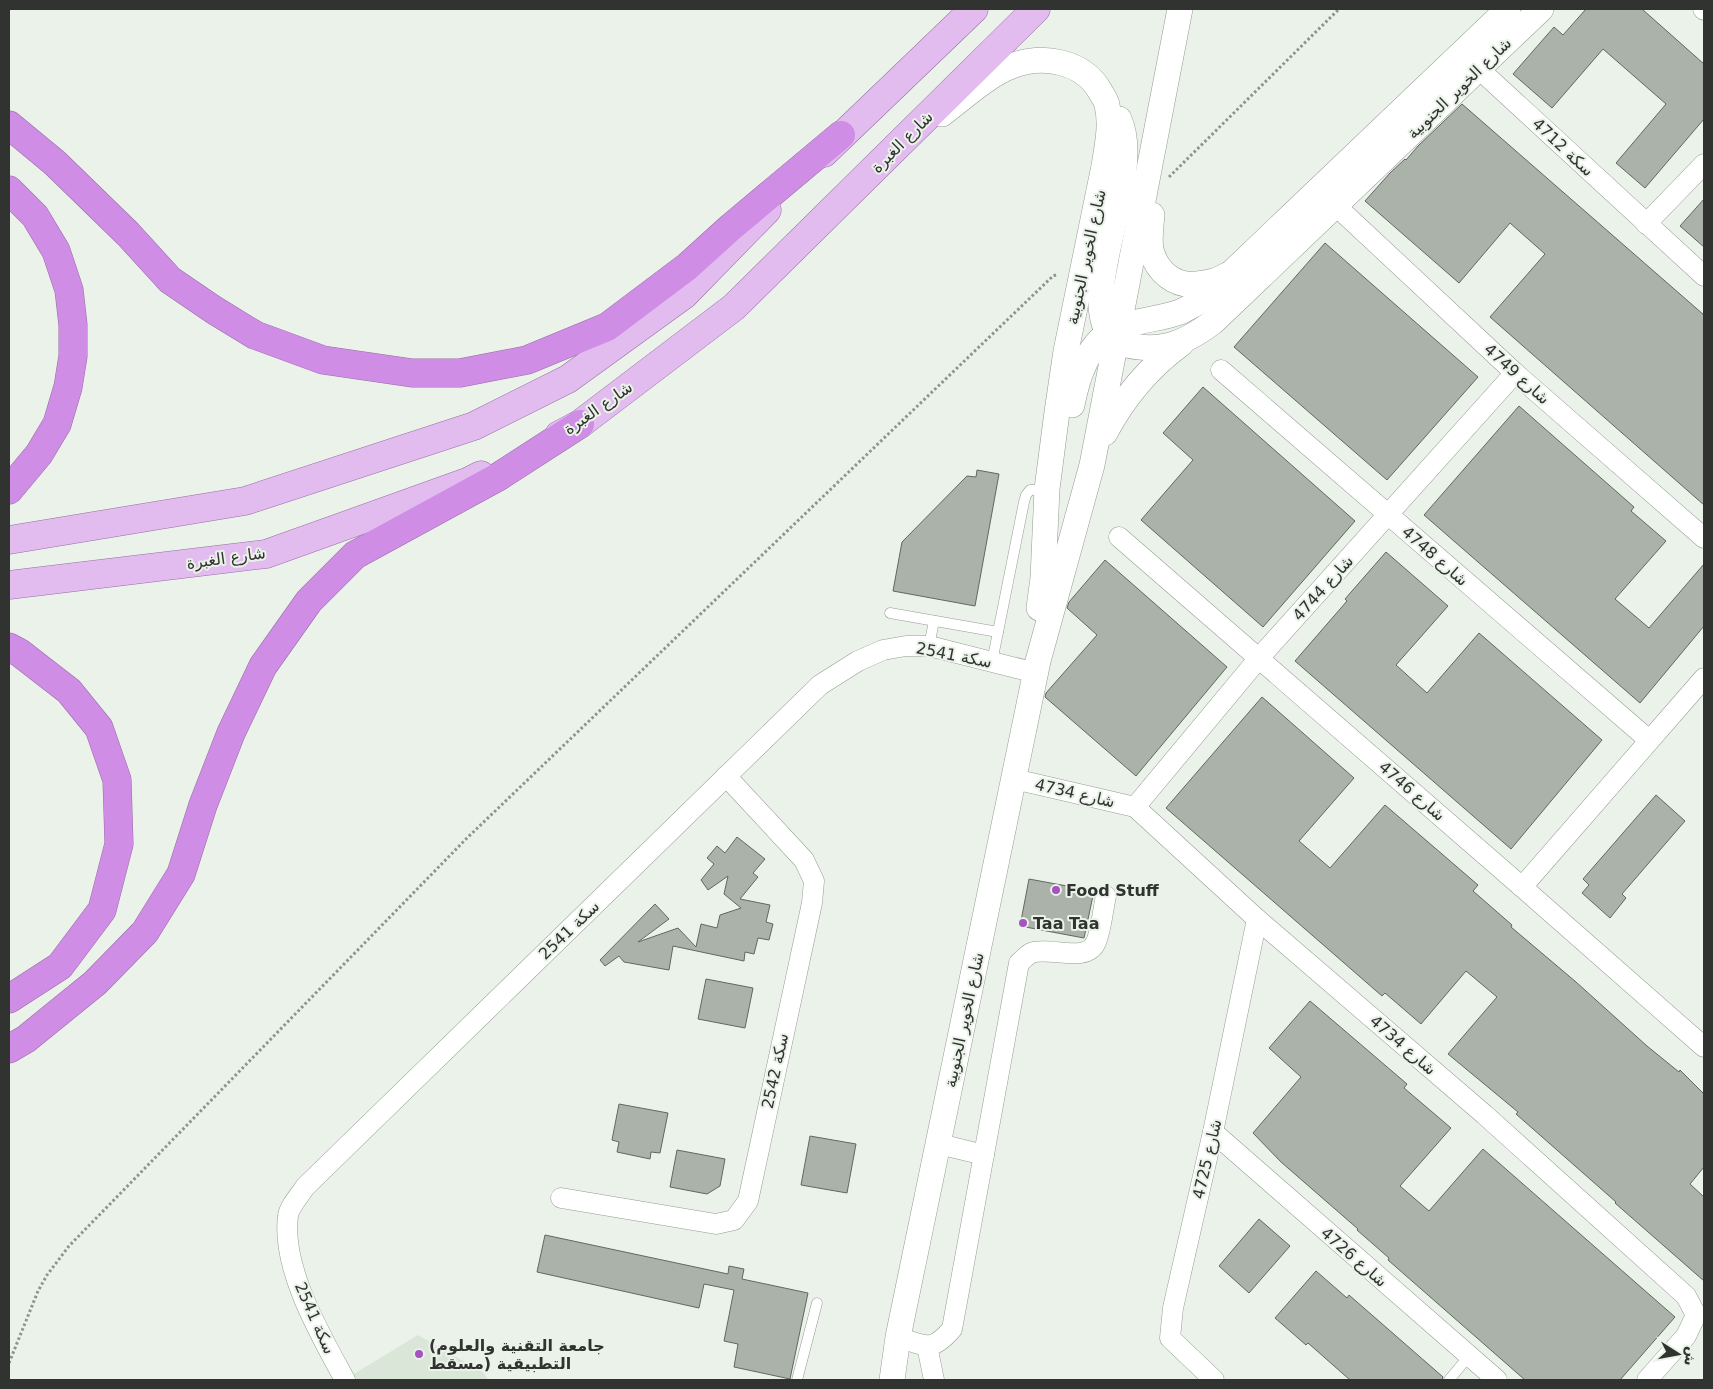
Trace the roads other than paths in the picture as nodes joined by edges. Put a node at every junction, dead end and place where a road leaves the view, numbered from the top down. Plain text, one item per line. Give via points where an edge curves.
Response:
1 (974, 9) edge
2 (1036, 9) edge
3 (1180, 9) edge
4 (1508, 9) edge
5 (1541, 9) edge
6 (1173, 46) junction
7 (1479, 69) junction
8 (1107, 103) junction
9 (9, 125) edge
10 (841, 135) junction
11 (900, 145) junction
12 (1704, 164) edge
13 (9, 190) edge
14 (1335, 205) junction
15 (1646, 224) junction
16 (1239, 266) junction
17 (1704, 276) edge
18 (1114, 335) junction
19 (1186, 340) junction
20 (1221, 370) dead end
21 (1514, 373) junction
22 (580, 424) junction
23 (1092, 465) junction
24 (1047, 489) junction
25 (9, 490) edge
26 (1388, 516) junction
27 (1119, 537) dead end
28 (1704, 538) edge
29 (9, 540) edge
30 (1043, 578) junction
31 (9, 585) edge
32 (890, 613) dead end
33 (934, 621) junction
34 (998, 632) junction
35 (929, 646) junction
36 (9, 647) edge
37 (1259, 658) junction
38 (992, 662) junction
39 (1037, 667) junction
40 (1704, 678) edge
41 (1650, 740) junction
42 (726, 776) junction
43 (1014, 779) junction
44 (1135, 807) junction
45 (1522, 886) junction
46 (1106, 896) dead end
47 (1257, 919) junction
48 (9, 999) edge
49 (1704, 1048) edge
50 (9, 1049) edge
51 (1213, 1132) junction
52 (938, 1144) junction
53 (984, 1155) junction
54 (561, 1198) dead end
55 (817, 1303) dead end
56 (898, 1337) junction
57 (927, 1346) junction
58 (1469, 1356) junction
59 (345, 1380) edge
60 (797, 1380) edge
61 (892, 1380) edge
62 (934, 1380) edge
63 (1214, 1380) edge
64 (1449, 1380) edge
65 (1497, 1380) edge
66 (1647, 1380) edge

1 - 10 main road
2 - 11 main road, شارع الغبرة
3 - 6 street, شارع الخوير الجنوبية
4 - 16 street, شارع الخوير الجنوبية
5 - 7 street, شارع الخوير الجنوبية
6 - 16 street via 1174,80 1150,229 1151,250 1159,268 1170,279 1188,285 1223,277
6 - 18 street, شارع الخوير الجنوبية
7 - 14 street, شارع الخوير الجنوبية
7 - 15 street, سكة 4712
8 - 11 street, شارع الخوير الجنوبية via 1088,75 1058,62 1028,60 995,75
8 - 18 street via 1121,123 1124,147 1118,204 1102,281 1101,309
8 - 24 street, شارع الخوير الجنوبية via 1109,120 1104,166 1066,351
9 - 10 highway via 55,163 170,280 214,310 255,335 323,360 412,373 460,373 527,360 607,327 688,266
10 - 29 main road via 684,295 568,379 474,426 245,501
11 - 22 main road, شارع الغبرة via 734,307
12 - 15 street
13 - 25 highway via 35,216 56,251 68,290 73,325 68,387 57,424 39,454
14 - 19 street, شارع الخوير الجنوبية via 1213,322
14 - 21 street, 4749 شارع
15 - 17 street, سكة 4712
16 - 18 street, شارع الخوير الجنوبية via 1192,306
18 - 19 street, شارع الخوير الجنوبية via 1136,347 1153,348
18 - 23 street, شارع الخوير الجنوبية
18 - 30 street via 1086,359 1075,390
19 - 23 street via 1165,356 1128,394 1101,440
20 - 26 street, 4748 شارع
21 - 26 street, 4744 شارع
21 - 28 street, 4749 شارع
22 - 31 main road, شارع الغبرة via 467,482 266,554
22 - 50 highway via 498,476 355,555 309,601 263,666 231,733 181,874 145,932 95,984
23 - 39 street, شارع الخوير الجنوبية
24 - 30 street, شارع الخوير الجنوبية
24 - 34 lane via 1030,490 1026,495
26 - 37 street, 4744 شارع
26 - 41 street, 4748 شارع
27 - 37 street, 4746 شارع
30 - 39 street, شارع الخوير الجنوبية
32 - 33 lane
33 - 34 lane
33 - 35 lane
34 - 38 lane
35 - 38 street, سكة 2541
35 - 42 street, سكة 2541 via 883,650 858,661 820,685
36 - 48 highway via 69,691 99,728 117,780 119,844 102,910 60,966
37 - 44 street, 4744 شارع
37 - 45 street, 4746 شارع
38 - 39 street, سكة 2541
39 - 43 street, شارع الخوير الجنوبية
40 - 41 street
41 - 45 street
42 - 54 street, سكة 2542 via 804,860 814,881 748,1201 734,1220 716,1224
42 - 59 street, سكة 2541 via 305,1187 288,1214 290,1253 307,1306
43 - 44 street, 4734 شارع
43 - 52 street, شارع الخوير الجنوبية
44 - 47 street, 4734 شارع
45 - 49 street, 4746 شارع
46 - 53 street via 1096,942 1091,949 1080,954 1041,951 1029,954 1019,963
47 - 51 street, 4725 شارع
47 - 66 street, 4734 شارع via 1485,1115 1686,1296 1696,1315 1686,1336
51 - 58 street, 4726 شارع
51 - 63 street, 4725 شارع via 1173,1308 1170,1338
52 - 53 street
52 - 56 street, شارع الخوير الجنوبية
53 - 57 street via 952,1329 941,1342
55 - 60 lane
56 - 57 street
56 - 61 street, شارع الخوير الجنوبية
57 - 62 street
58 - 64 lane
58 - 65 street, 4726 شارع

